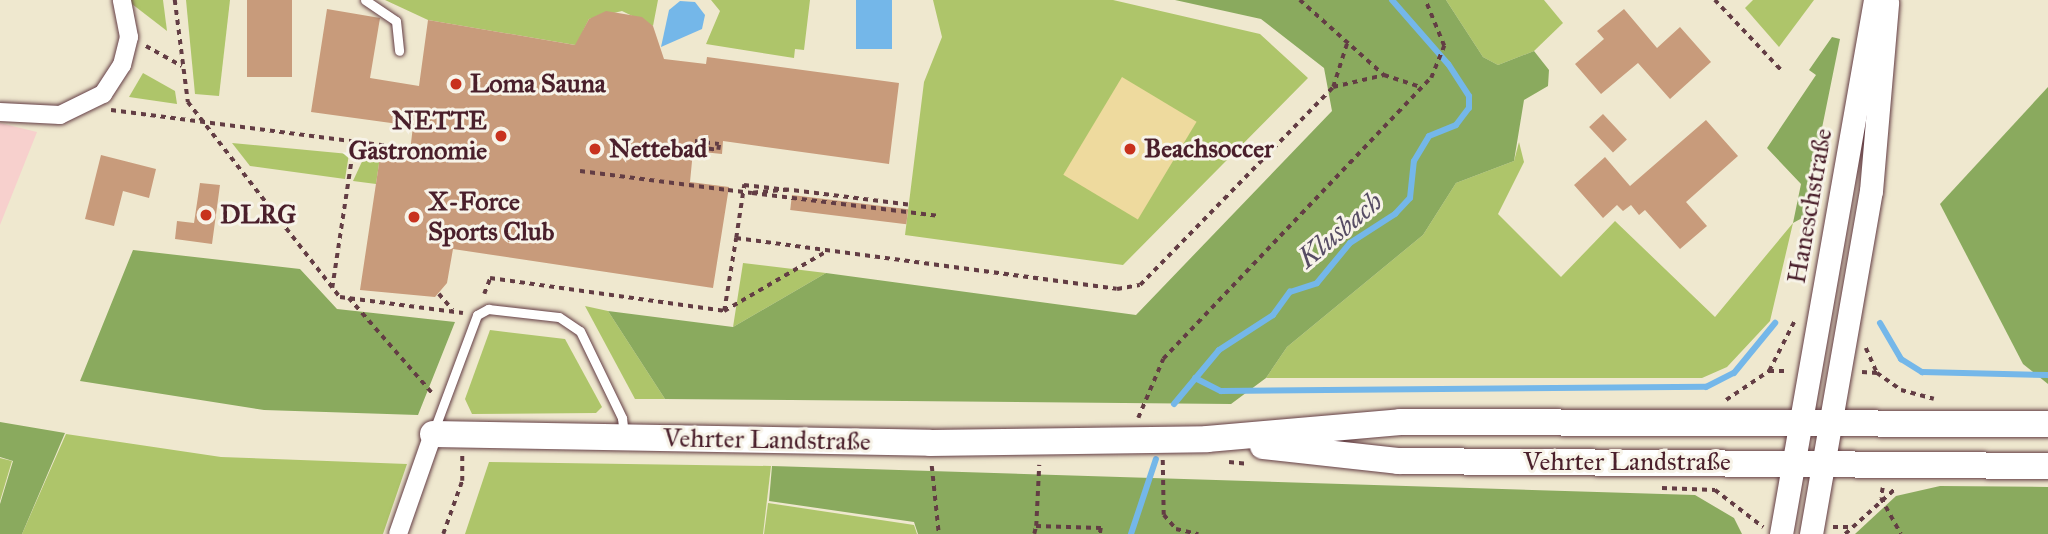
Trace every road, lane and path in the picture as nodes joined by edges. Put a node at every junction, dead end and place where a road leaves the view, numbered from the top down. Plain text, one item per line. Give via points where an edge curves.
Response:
1 (122, 0) edge
2 (175, 0) edge
3 (365, 0) edge
4 (1300, 0) edge
5 (1425, 0) edge
6 (1715, 0) edge
7 (1875, 0) edge
8 (1887, 0) edge
9 (129, 37) junction
10 (1347, 43) junction
11 (399, 51) dead end
12 (183, 67) junction
13 (1783, 72) dead end
14 (1384, 75) junction
15 (1333, 87) junction
16 (1421, 87) junction
17 (88, 106) junction
18 (0, 112) edge
19 (204, 125) junction
20 (354, 143) junction
21 (719, 149) joint
22 (466, 156) dead end
23 (580, 171) dead end
24 (789, 190) junction
25 (752, 191) junction
26 (908, 205) dead end
27 (938, 216) dead end
28 (736, 238) junction
29 (827, 251) junction
30 (332, 288) junction
31 (439, 294) dead end
32 (349, 298) junction
33 (724, 311) junction
34 (454, 312) junction
35 (477, 315) junction
36 (1769, 371) dead end
37 (1877, 373) dead end
38 (1754, 385) dead end
39 (1946, 399) dead end
40 (445, 402) junction
41 (1799, 421) junction
42 (1831, 422) junction
43 (2048, 424) edge
44 (433, 434) junction
45 (624, 437) junction
46 (1129, 439) junction
47 (1207, 439) junction
48 (1041, 441) junction
49 (930, 443) junction
50 (462, 454) dead end
51 (1162, 455) dead end
52 (1792, 463) junction
53 (1824, 463) junction
54 (2048, 466) edge
55 (1715, 490) dead end
56 (1036, 526) junction
57 (398, 534) edge
58 (443, 534) edge
59 (939, 534) edge
60 (1034, 534) edge
61 (1100, 534) edge
62 (1198, 534) edge
63 (1758, 534) edge
64 (1781, 534) edge
65 (1811, 534) edge
66 (1845, 534) edge
67 (1901, 534) edge

1 - 9 street
2 - 12 path
3 - 11 lane via 396,21
4 - 10 path
5 - 16 path via 1444,46 1431,78
6 - 13 path
7 - 41 street, Haneschstraße
8 - 42 street, Haneschstraße via 1871,191
9 - 12 path
9 - 17 street via 109,86
10 - 14 path
10 - 15 path
12 - 19 path via 188,102
14 - 15 path
14 - 16 path
15 - 29 path via 1140,285 1117,289
16 - 46 path via 1163,359
17 - 18 street via 60,115
17 - 19 path
19 - 20 path
19 - 30 path
20 - 22 path via 418,156
20 - 30 path
21 - 21 path via 699,142 709,143
23 - 25 path, bridge
24 - 25 path
24 - 26 path
24 - 28 path via 744,184
25 - 27 path
28 - 29 path
28 - 33 path
29 - 33 path
30 - 32 path
31 - 34 path
32 - 34 path
32 - 40 path
33 - 35 path via 490,278
34 - 35 path
35 - 40 lane
35 - 45 lane via 488,309 570,322 622,418
36 - 38 path
37 - 39 path via 1901,390
40 - 44 lane
41 - 42 main road, Vehrter Landstraße
41 - 47 main road, Vehrter Landstraße via 1400,422
41 - 52 street, Haneschstraße
42 - 43 main road, Vehrter Landstraße
42 - 53 street, Haneschstraße
44 - 45 main road, Vehrter Landstraße
44 - 57 street
45 - 49 main road, Vehrter Landstraße
46 - 47 main road, Vehrter Landstraße
46 - 48 main road, Vehrter Landstraße
47 - 52 main road, Vehrter Landstraße via 1398,461
48 - 49 main road, Vehrter Landstraße
48 - 56 path
49 - 59 path
50 - 58 path via 462,481
51 - 62 path via 1164,515 1176,529
52 - 53 main road, Vehrter Landstraße
52 - 64 street, Haneschstraße
53 - 54 main road, Vehrter Landstraße
53 - 65 street, Haneschstraße
55 - 63 path
56 - 60 path
56 - 61 path via 1101,528
66 - 67 path via 1881,498

